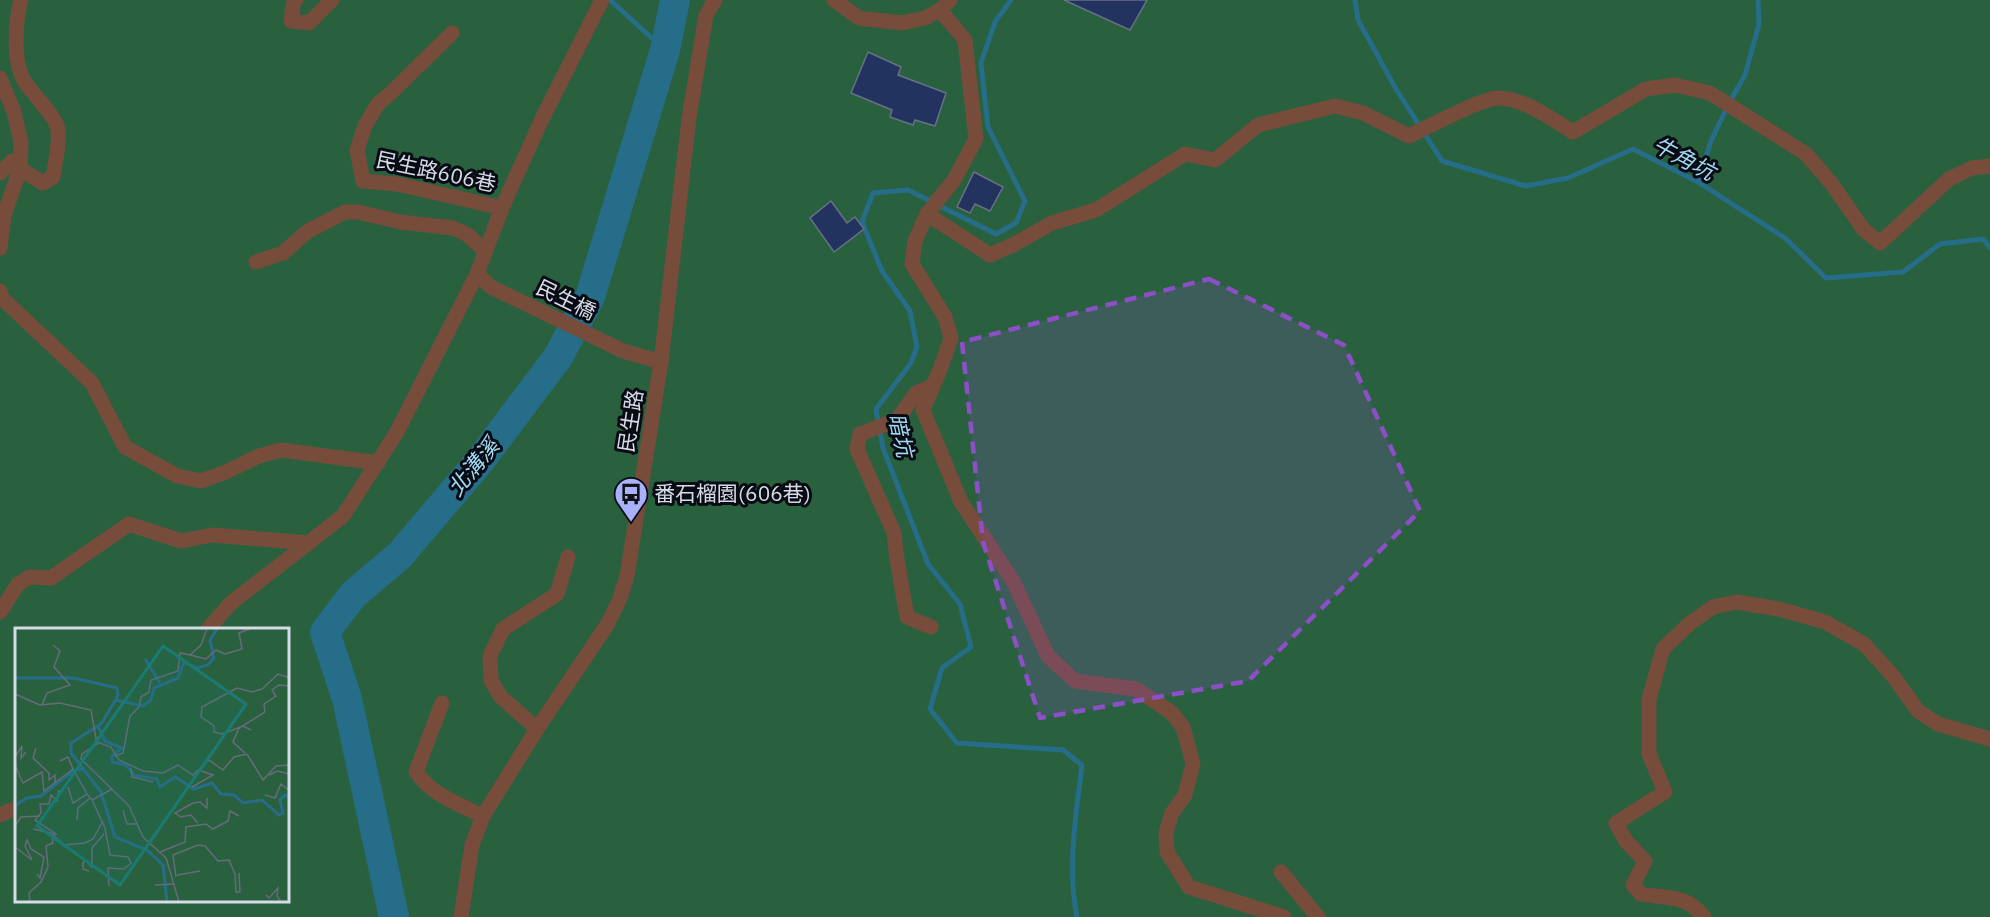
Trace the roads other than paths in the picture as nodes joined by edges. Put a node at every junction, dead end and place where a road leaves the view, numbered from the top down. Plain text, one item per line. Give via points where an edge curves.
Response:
1 (21, 0) edge
2 (296, 0) edge
3 (332, 0) edge
4 (715, 0) edge
5 (834, 0) edge
6 (601, 2) edge
7 (945, 5) edge
8 (452, 33) dead end
9 (0, 78) edge
10 (1990, 166) edge
11 (20, 169) junction
12 (0, 173) edge
13 (502, 208) junction
14 (927, 214) junction
15 (0, 248) edge
16 (484, 251) junction
17 (256, 262) dead end
18 (477, 274) junction
19 (0, 291) edge
20 (661, 362) junction
21 (932, 386) junction
22 (378, 463) junction
23 (309, 543) junction
24 (568, 557) dead end
25 (0, 612) edge
26 (932, 627) dead end
27 (209, 628) edge
28 (442, 703) dead end
29 (537, 729) junction
30 (1990, 739) edge
31 (15, 808) edge
32 (0, 815) edge
33 (483, 816) junction
34 (1281, 872) dead end
35 (1252, 911) edge
36 (462, 917) edge
37 (1284, 917) edge
38 (1318, 917) edge
39 (1704, 917) edge

1 - 11 street via 17,67 57,126 57,136 53,177 43,183
2 - 3 street via 291,21 309,23
4 - 20 street, 民生路 via 706,15 689,118
5 - 7 street via 859,18 901,23 925,18
6 - 13 street, 民生路606巷
7 - 14 street via 965,40 976,139 954,180
8 - 13 street, 民生路606巷 via 376,105 357,150 363,181 397,184
9 - 11 street via 21,142
10 - 14 street via 1972,168 1949,179 1880,243 1864,230 1806,154 1710,93 1675,86 1646,89 1573,132 1527,104 1497,98 1409,136 1363,113 1335,106 1258,125 1215,160 1185,153 1096,210 1052,223 990,255
11 - 12 street via 12,161
11 - 15 street via 4,215
13 - 16 street, 民生路606巷
14 - 21 street via 915,241 912,264 945,317 951,338
16 - 17 street via 468,235 453,228 345,212 308,231 283,253
16 - 18 street, 民生路606巷
18 - 20 street, 民生橋 via 491,287 623,351
18 - 22 street, 民生路606巷
19 - 22 street via 10,306 92,383 125,447 177,476 201,480 281,450
20 - 29 street, 民生路 via 620,601
21 - 26 street via 916,393 897,420 860,434 857,449 894,533 907,617
21 - 35 street via 923,410 961,502 1012,581 1048,656 1075,681 1136,689 1172,713 1183,727 1193,764 1185,795 1172,813 1166,832 1167,852 1189,887
22 - 23 street, 民生路606巷 via 343,516
23 - 25 street via 212,535 181,541 129,524 51,578 30,577 18,584
23 - 27 street, 民生路606巷 via 231,603
24 - 29 street via 557,594 503,629 490,656 491,680 500,696
28 - 33 street via 416,772 441,795
29 - 33 street, 民生路
30 - 39 street via 1938,724 1917,711 1864,644 1825,622 1736,602 1713,607 1663,649 1649,699 1649,754 1665,792 1616,823 1644,861 1634,885 1641,894 1685,900
31 - 32 street
33 - 36 street, 民生路 via 472,845
34 - 38 street
35 - 37 street

